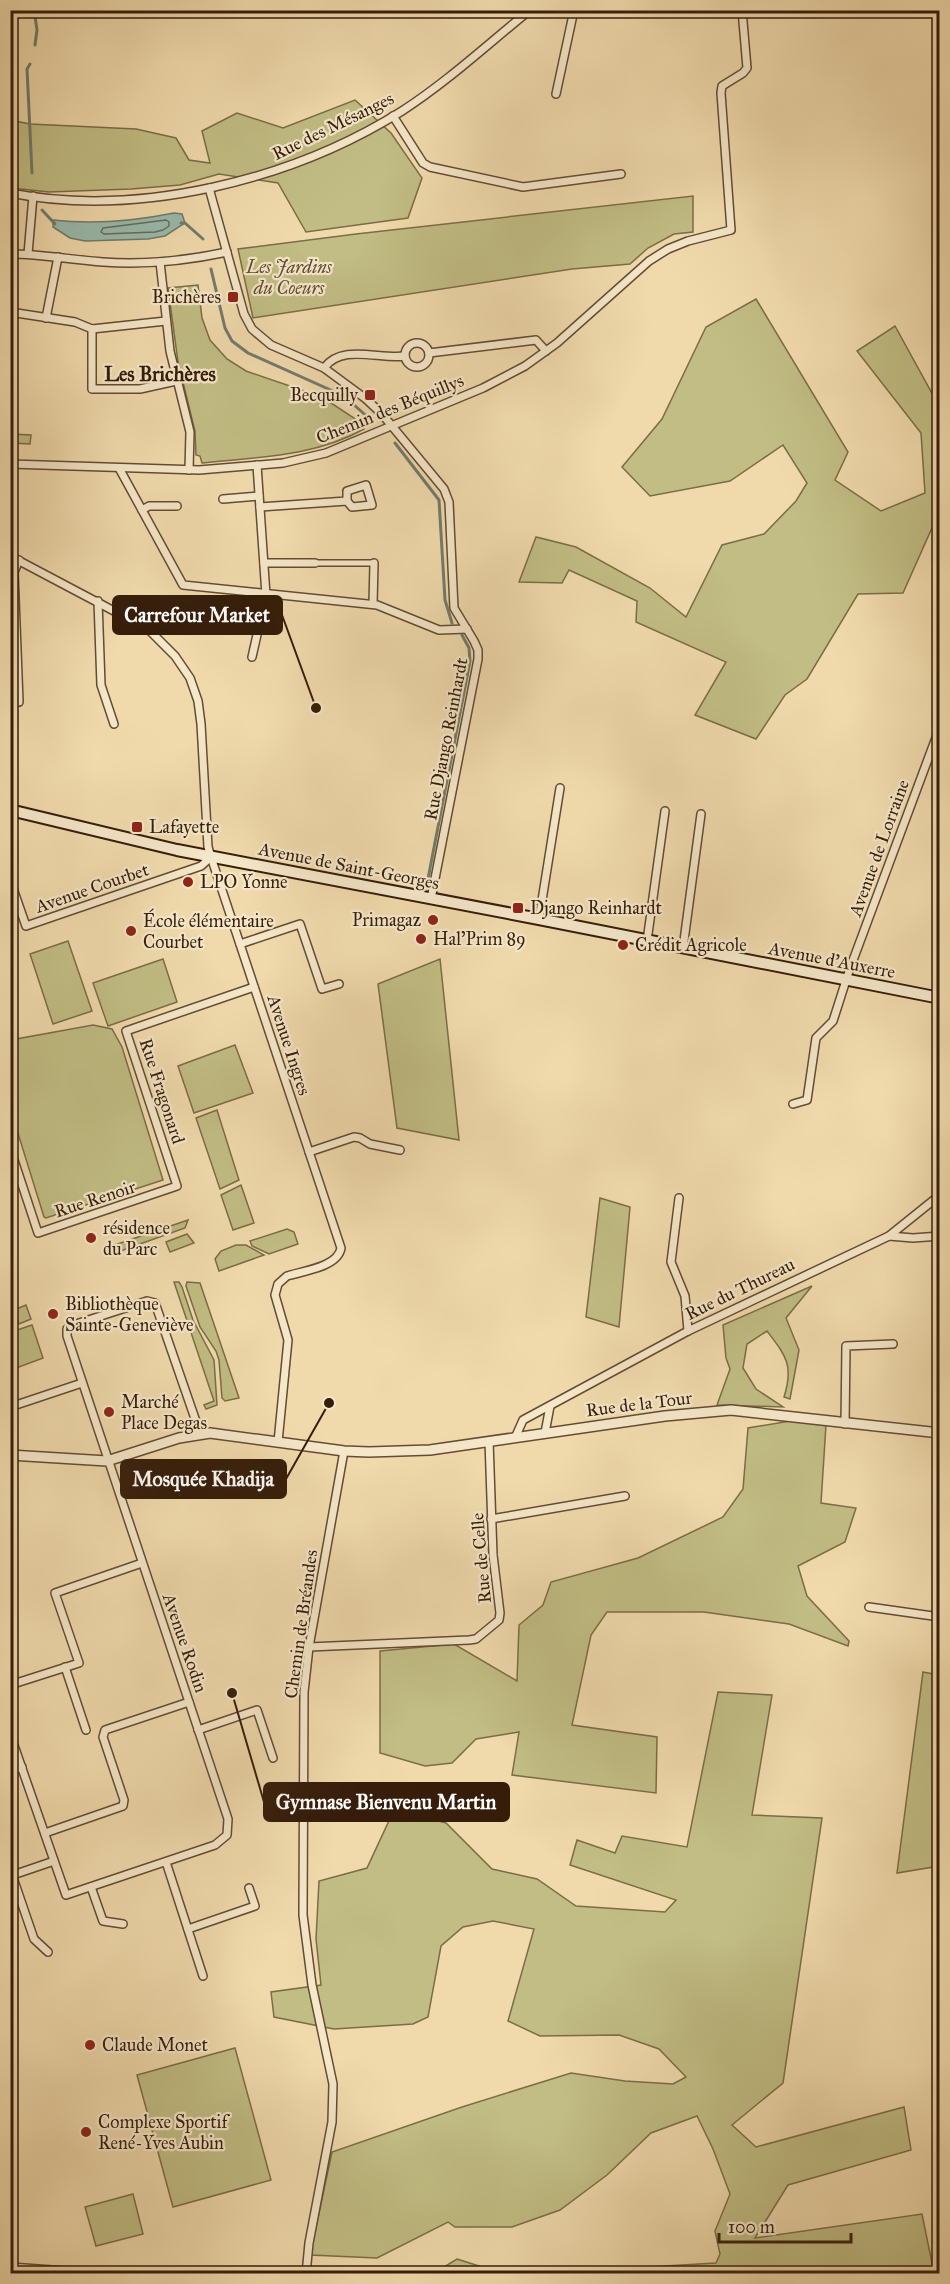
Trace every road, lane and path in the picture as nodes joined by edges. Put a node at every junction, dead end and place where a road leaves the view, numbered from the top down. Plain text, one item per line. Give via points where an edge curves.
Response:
1 (531, 10) edge
2 (573, 10) edge
3 (742, 10) edge
4 (555, 94) dead end
5 (393, 116) junction
6 (621, 174) dead end
7 (209, 188) junction
8 (10, 193) edge
9 (33, 196) junction
10 (227, 252) junction
11 (10, 254) edge
12 (28, 254) junction
13 (58, 257) junction
14 (160, 262) junction
15 (10, 312) edge
16 (46, 318) junction
17 (166, 321) junction
18 (92, 329) junction
19 (546, 351) junction
20 (429, 353) junction
21 (405, 356) junction
22 (324, 368) junction
23 (176, 381) junction
24 (391, 426) junction
25 (10, 464) edge
26 (257, 465) junction
27 (119, 468) junction
28 (189, 470) junction
29 (259, 496) junction
30 (223, 499) dead end
31 (347, 501) dead end
32 (177, 507) dead end
33 (260, 507) junction
34 (142, 510) junction
35 (10, 556) edge
36 (19, 560) junction
37 (264, 563) junction
38 (315, 563) joint
39 (374, 563) joint
40 (266, 595) junction
41 (98, 601) junction
42 (373, 604) junction
43 (467, 629) junction
44 (252, 657) dead end
45 (19, 702) dead end
46 (114, 724) dead end
47 (939, 727) edge
48 (560, 788) dead end
49 (10, 810) edge
50 (665, 811) dead end
51 (701, 814) dead end
52 (211, 857) junction
53 (10, 880) edge
54 (431, 898) junction
55 (539, 919) junction
56 (647, 941) junction
57 (240, 944) junction
58 (683, 948) junction
59 (846, 980) junction
60 (339, 984) dead end
61 (254, 987) junction
62 (939, 998) edge
63 (793, 1104) dead end
64 (10, 1148) edge
65 (400, 1150) dead end
66 (309, 1152) junction
67 (177, 1186) joint
68 (939, 1195) edge
69 (679, 1198) dead end
70 (889, 1236) junction
71 (939, 1236) edge
72 (688, 1331) junction
73 (893, 1344) dead end
74 (82, 1383) junction
75 (550, 1406) junction
76 (10, 1407) edge
77 (845, 1424) junction
78 (200, 1433) junction
79 (545, 1433) junction
80 (939, 1433) edge
81 (515, 1438) junction
82 (278, 1442) junction
83 (489, 1442) junction
84 (344, 1451) junction
85 (10, 1455) edge
86 (107, 1461) junction
87 (625, 1496) dead end
88 (491, 1519) junction
89 (142, 1563) junction
90 (869, 1607) dead end
91 (939, 1617) edge
92 (309, 1647) junction
93 (65, 1667) junction
94 (10, 1685) edge
95 (189, 1702) junction
96 (86, 1730) dead end
97 (198, 1730) junction
98 (10, 1734) edge
99 (273, 1758) dead end
100 (22, 1767) junction
101 (10, 1771) edge
102 (45, 1833) junction
103 (54, 1861) junction
104 (166, 1862) junction
105 (12, 1872) edge
106 (91, 1887) junction
107 (249, 1887) dead end
108 (123, 1924) dead end
109 (188, 1929) junction
110 (48, 1952) dead end
111 (203, 1977) dead end
112 (10, 2267) edge
113 (109, 2274) edge
114 (306, 2274) edge

1 - 5 street, Rue des Mésanges via 437,86
2 - 4 street
3 - 19 street, Chemin des Béquillys via 747,68 722,86 721,93 731,230 688,241 649,261
5 - 6 street via 423,163 430,167 523,187
5 - 7 street, Rue des Mésanges via 298,163
7 - 9 street, Rue des Mésanges via 127,199
7 - 10 street, Rue Django Reinhardt
8 - 9 street, Rue des Mésanges
9 - 12 street
10 - 14 street
10 - 22 street, Rue Django Reinhardt via 252,329 271,345
11 - 12 street
12 - 13 street
13 - 14 street
13 - 16 street
14 - 17 street
15 - 16 street
16 - 18 street
17 - 18 street
17 - 23 street
18 - 23 street via 92,389 140,389
19 - 20 street via 536,340
19 - 24 street, Chemin des Béquillys via 483,388
20 - 21 street via 421,344 413,344
20 - 21 street via 428,360 419,366 412,365
21 - 22 street via 353,354 335,357
22 - 24 street, Rue Django Reinhardt via 366,399
23 - 28 street via 189,432
24 - 26 street, Chemin des Béquillys via 316,456
24 - 43 street, Rue Django Reinhardt via 447,495 454,608
25 - 27 street, Chemin des Béquillys
26 - 28 street, Chemin des Béquillys
26 - 29 street
27 - 28 street, Chemin des Béquillys
27 - 34 street
29 - 30 street
29 - 33 street
31 - 33 street
32 - 34 street via 150,506
33 - 37 street
34 - 40 street via 183,585
35 - 36 street, Avenue Ingres
36 - 41 street, Avenue Ingres
36 - 45 street via 14,572
37 - 38 street
37 - 40 street
38 - 39 street
39 - 42 street
40 - 42 street
40 - 44 street
41 - 46 street via 101,685
41 - 52 street, Avenue Ingres via 148,628 190,678 201,724
42 - 43 street via 439,630
43 - 54 street, Rue Django Reinhardt via 478,650 478,659
47 - 59 street, Avenue de Lorraine
48 - 55 street
49 - 52 main road, Avenue de Saint-Georges
50 - 56 street
51 - 58 street
52 - 53 street, Avenue Courbet via 201,866 26,926
52 - 54 main road, Avenue de Saint-Georges
52 - 57 street, Avenue Ingres
54 - 55 main road, Avenue de Saint-Georges
55 - 56 main road, Avenue de Saint-Georges
56 - 58 main road, Avenue de Saint-Georges
57 - 60 street via 300,924 322,989
57 - 61 street, Avenue Ingres
58 - 59 main road, Avenue d'Auxerre
59 - 62 main road, Avenue d'Auxerre
59 - 63 street, Avenue de Lorraine via 833,1021 816,1038 807,1100
61 - 66 street, Avenue Ingres
61 - 67 street, Rue Fragonard via 126,1031
64 - 67 street, Rue Renoir via 38,1233
65 - 66 street via 354,1137
66 - 82 street, Avenue Ingres via 340,1252 335,1259 287,1276 275,1289 288,1340
68 - 70 street, Rue du Thureau
69 - 72 street via 671,1262 685,1296
70 - 71 street
70 - 72 street, Rue du Thureau
72 - 75 street, Rue du Thureau
73 - 77 street via 846,1346
74 - 76 street
74 - 78 street, Avenue Rodin via 68,1329 153,1301
74 - 86 street, Avenue Rodin
75 - 79 street
75 - 81 street, Rue du Thureau via 523,1420
77 - 79 street, Rue de la Tour via 731,1410
77 - 80 street, Rue de la Tour
78 - 82 street, Rue de la Tour
78 - 86 street, Rue de la Tour
79 - 81 street, Rue de la Tour
81 - 83 street, Rue de la Tour
82 - 84 street, Rue de la Tour
83 - 84 street, Rue de la Tour via 430,1450
83 - 88 street, Rue de Celle
84 - 92 street, Chemin de Bréandes
85 - 86 street
86 - 89 street, Avenue Rodin
87 - 88 street
88 - 92 street, Rue de Celle via 500,1613 499,1620 476,1639
89 - 93 street via 56,1593 78,1663
89 - 95 street, Avenue Rodin
90 - 91 street
92 - 114 street, Chemin de Bréandes via 304,1692 302,1872 306,1947 329,2059 333,2105
93 - 94 street
93 - 96 street
95 - 97 street, Avenue Rodin
95 - 102 street via 105,1730 103,1737 123,1806
97 - 99 street via 257,1710
97 - 104 street, Avenue Rodin via 228,1819 227,1835 215,1845
98 - 100 street
100 - 101 street
100 - 102 street
102 - 103 street
103 - 105 street
103 - 106 street via 66,1895
104 - 106 street
104 - 109 street
105 - 110 street via 34,1939
106 - 108 street via 103,1921
107 - 109 street via 255,1906
109 - 111 street
112 - 113 street

